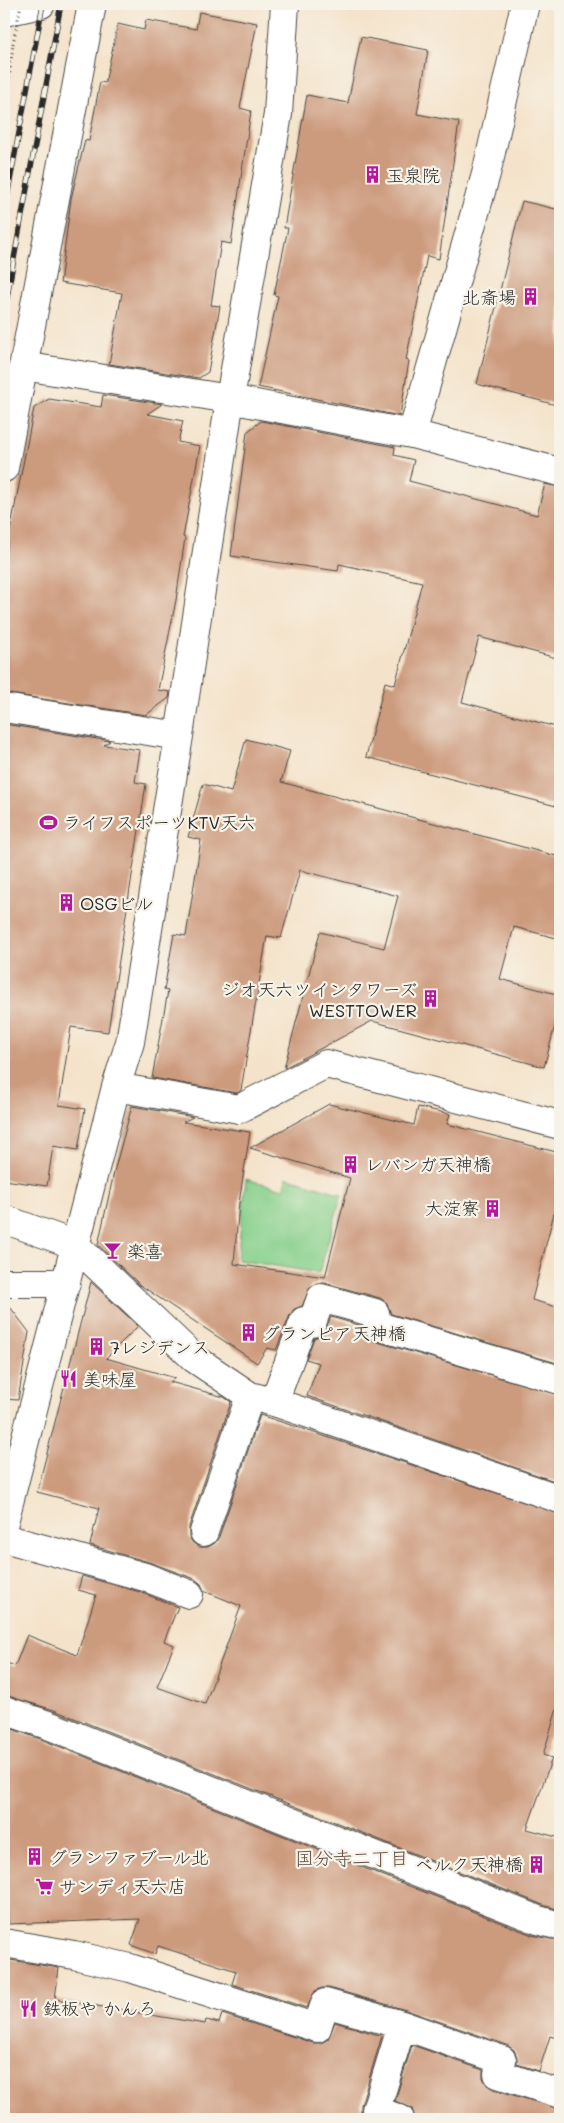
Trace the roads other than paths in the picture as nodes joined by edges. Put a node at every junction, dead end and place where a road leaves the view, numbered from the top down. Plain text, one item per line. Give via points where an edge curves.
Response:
1 (41, 4) edge
2 (92, 4) edge
3 (285, 4) edge
4 (525, 4) edge
5 (4, 12) edge
6 (23, 366) junction
7 (230, 399) junction
8 (412, 434) junction
9 (4, 468) edge
10 (560, 472) edge
11 (4, 708) edge
12 (179, 736) junction
13 (116, 1087) junction
14 (560, 1124) edge
15 (4, 1219) edge
16 (75, 1245) junction
17 (4, 1283) edge
18 (66, 1283) junction
19 (560, 1380) edge
20 (262, 1399) junction
21 (560, 1499) edge
22 (4, 1522) edge
23 (204, 1532) dead end
24 (4, 1538) edge
25 (189, 1594) dead end
26 (4, 1710) edge
27 (560, 1926) edge
28 (4, 1943) edge
29 (402, 2025) junction
30 (560, 2094) edge
31 (400, 2119) edge

1 - 5 street
2 - 6 street
3 - 7 street via 278,114
4 - 8 street via 486,174
6 - 7 street
6 - 9 street
7 - 8 street
7 - 12 street
8 - 10 street
11 - 12 street
12 - 13 street via 130,1042
13 - 14 street via 239,1109 326,1064
13 - 16 street
15 - 16 street
16 - 18 street
16 - 20 street via 195,1359
17 - 18 street
18 - 22 street
19 - 20 street via 378,1326 375,1313 321,1298 312,1323 304,1321
20 - 21 street
20 - 23 street
24 - 25 street via 145,1576
26 - 27 street
28 - 29 street via 130,1968 317,2028 326,2003
29 - 30 street via 502,2060 498,2074
29 - 31 street via 376,2110

